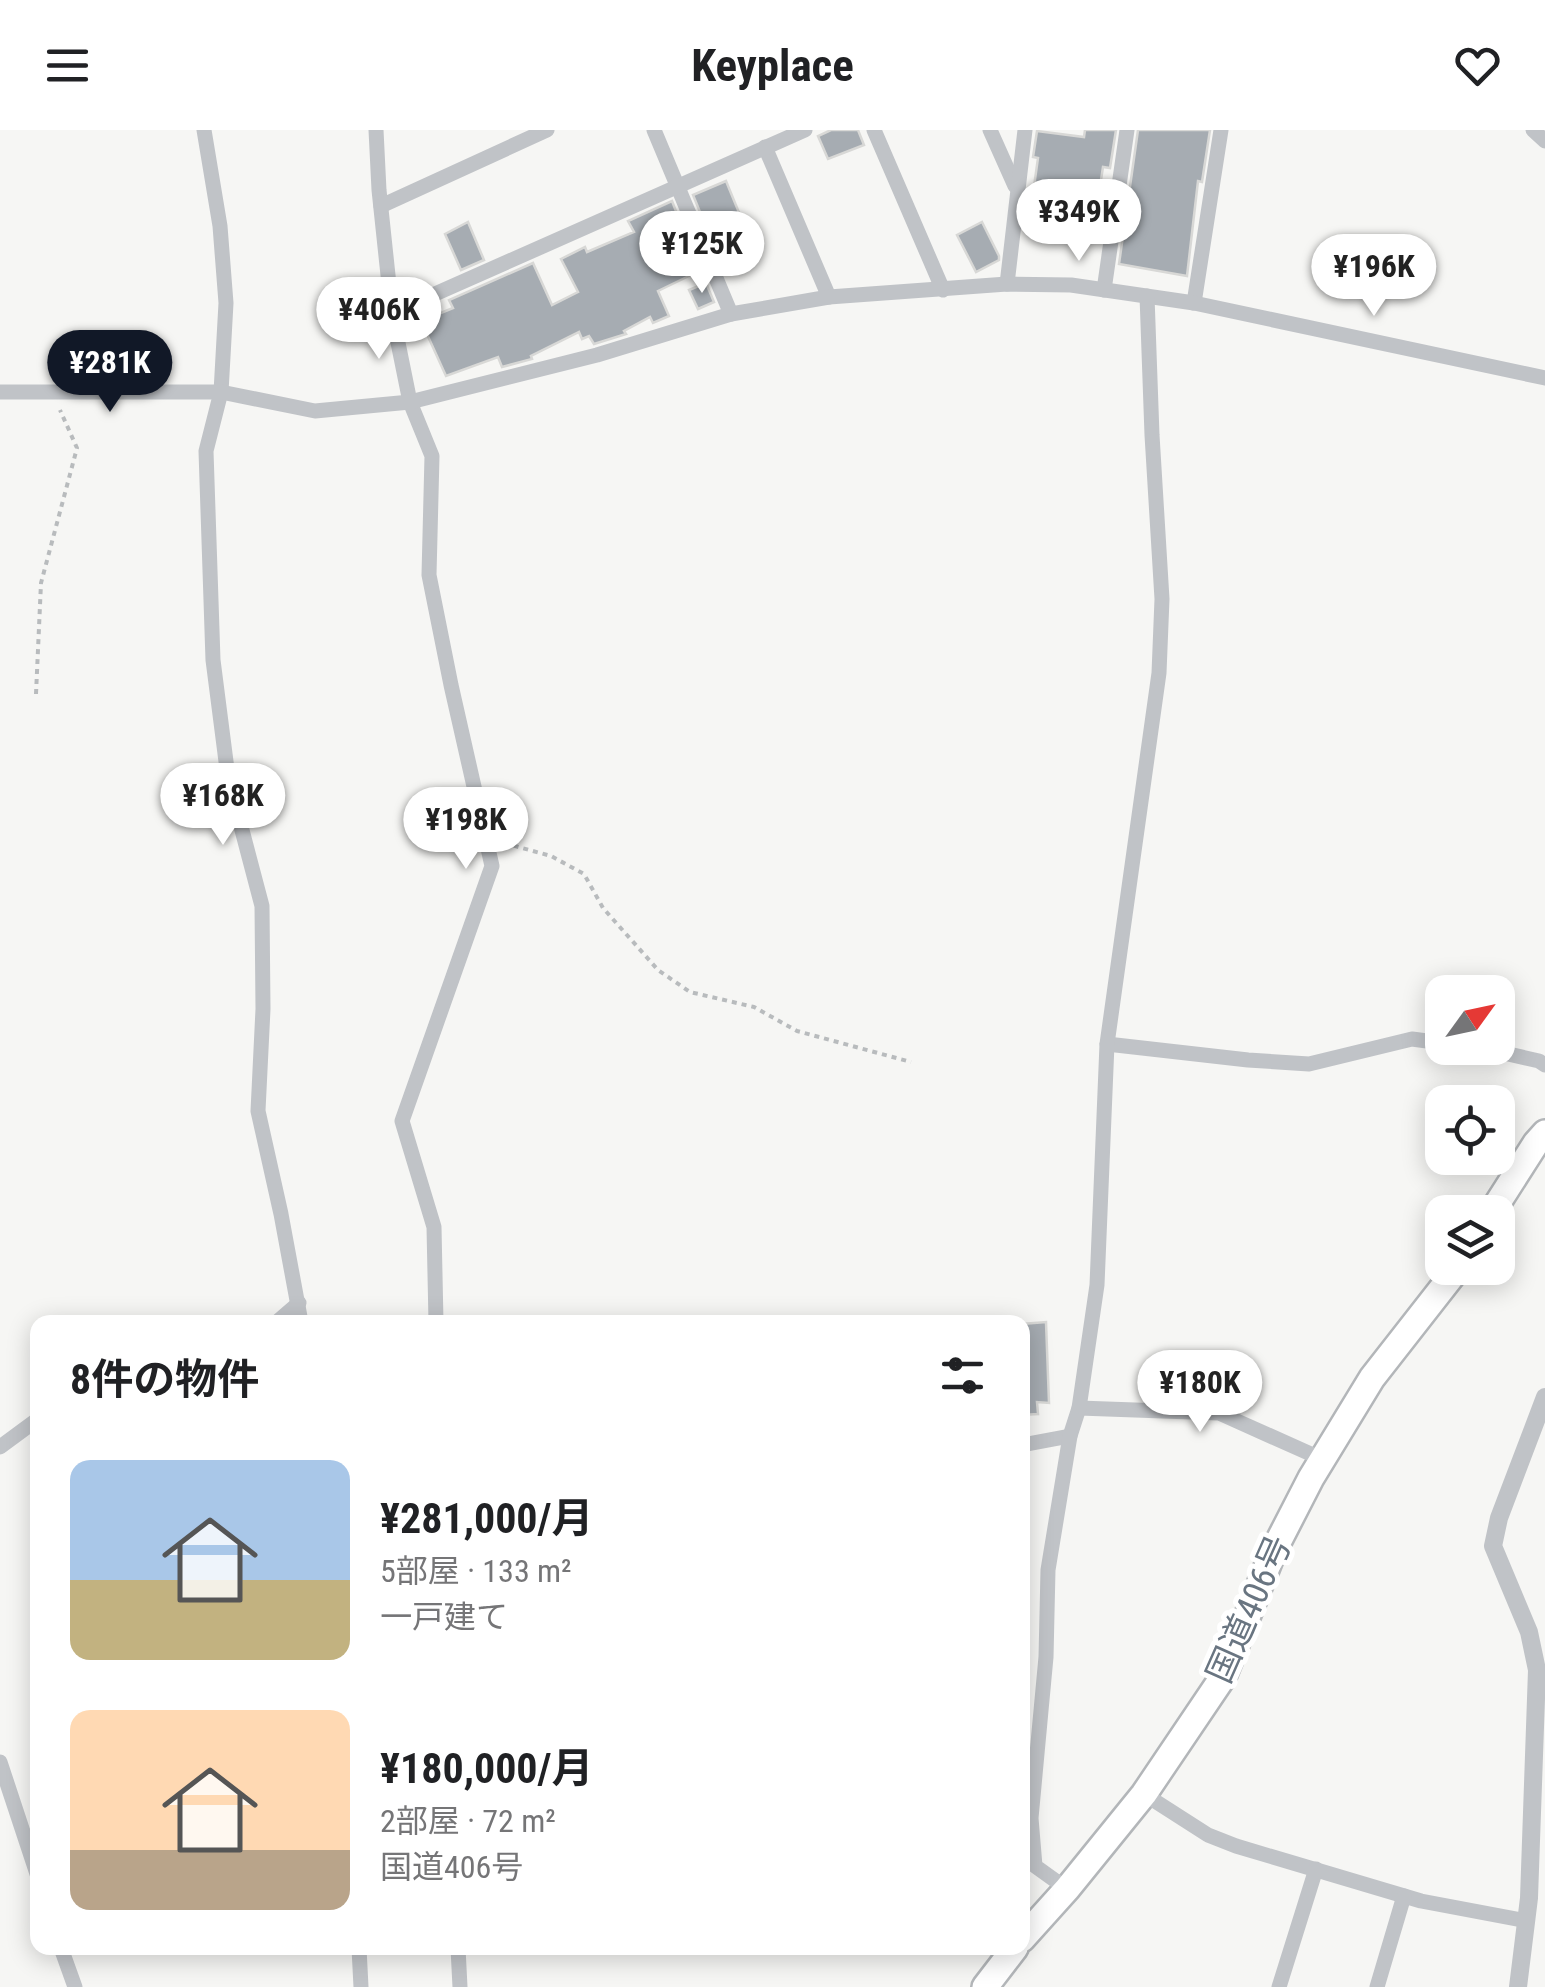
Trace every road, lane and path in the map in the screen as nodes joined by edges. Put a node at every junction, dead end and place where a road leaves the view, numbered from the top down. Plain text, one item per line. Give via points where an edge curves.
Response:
1 (204, 130) edge
2 (376, 130) edge
3 (547, 130) edge
4 (654, 130) edge
5 (806, 130) edge
6 (874, 130) edge
7 (990, 130) edge
8 (1024, 130) edge
9 (1127, 130) edge
10 (1221, 130) edge
11 (1533, 130) edge
12 (1545, 142) edge
13 (766, 147) junction
14 (678, 185) junction
15 (1016, 189) junction
16 (381, 206) junction
17 (1007, 284) junction
18 (942, 290) junction
19 (1104, 290) junction
20 (1147, 296) junction
21 (829, 297) junction
22 (1194, 303) junction
23 (392, 314) junction
24 (731, 314) junction
25 (1545, 378) edge
26 (0, 392) edge
27 (52, 392) junction
28 (221, 392) junction
29 (410, 402) junction
30 (36, 694) dead end
31 (486, 837) junction
32 (1425, 1041) edge
33 (1107, 1044) junction
34 (1515, 1056) edge
35 (911, 1062) dead end
36 (1545, 1065) edge
37 (1545, 1133) edge
38 (1503, 1195) edge
39 (1445, 1285) edge
40 (299, 1304) junction
41 (285, 1315) edge
42 (301, 1315) edge
43 (436, 1315) edge
44 (1545, 1397) edge
45 (1079, 1408) junction
46 (30, 1424) edge
47 (1070, 1436) junction
48 (1030, 1444) edge
49 (0, 1446) edge
50 (1322, 1458) junction
51 (0, 1762) edge
52 (1144, 1794) junction
53 (30, 1853) edge
54 (1316, 1869) junction
55 (1067, 1889) junction
56 (1404, 1896) junction
57 (1527, 1921) junction
58 (1030, 1930) edge
59 (64, 1955) edge
60 (359, 1955) edge
61 (458, 1955) edge
62 (1010, 1955) edge
63 (75, 1987) edge
64 (361, 1987) edge
65 (460, 1987) edge
66 (985, 1987) edge
67 (1279, 1987) edge
68 (1376, 1987) edge
69 (1518, 1987) edge

1 - 28 street via 226,302
2 - 16 street
3 - 16 street
4 - 14 street
5 - 13 street
6 - 18 street
7 - 15 street
8 - 15 street
9 - 19 street
10 - 22 street
11 - 12 street
13 - 14 street
13 - 21 street
14 - 23 street
14 - 24 street
15 - 17 street
16 - 23 street
17 - 18 street
17 - 19 street
18 - 21 street
19 - 20 street
20 - 22 street
20 - 33 street via 1162,599 1159,674
21 - 24 street
22 - 25 street
23 - 29 street
24 - 29 street
26 - 27 street
27 - 28 street
27 - 30 path via 77,448 41,584
28 - 29 street via 315,411
28 - 40 street via 206,450 213,660 228,777 262,906 258,1111
29 - 31 street via 432,456 429,575
31 - 35 path via 551,856 584,874 658,970 690,992
31 - 43 street via 492,866 402,1121 434,1226
32 - 33 street via 1309,1064
33 - 45 street via 1097,1285
34 - 36 street
37 - 38 highway
39 - 50 highway, 国道406号 via 1372,1378
40 - 41 street
40 - 42 street
44 - 57 street via 1493,1546 1538,1670
45 - 47 street
45 - 50 street via 1219,1413
46 - 49 street
47 - 48 street
47 - 55 street via 1048,1570 1031,1818 1035,1866
50 - 52 highway, 国道406号 via 1274,1552 1223,1677
51 - 53 street
52 - 54 street via 1208,1835
52 - 55 highway, 国道406号
54 - 56 street
54 - 67 street
55 - 58 highway, 国道406号
56 - 57 street
56 - 68 street
57 - 69 street
59 - 63 street
60 - 64 street
61 - 65 street
62 - 66 highway

